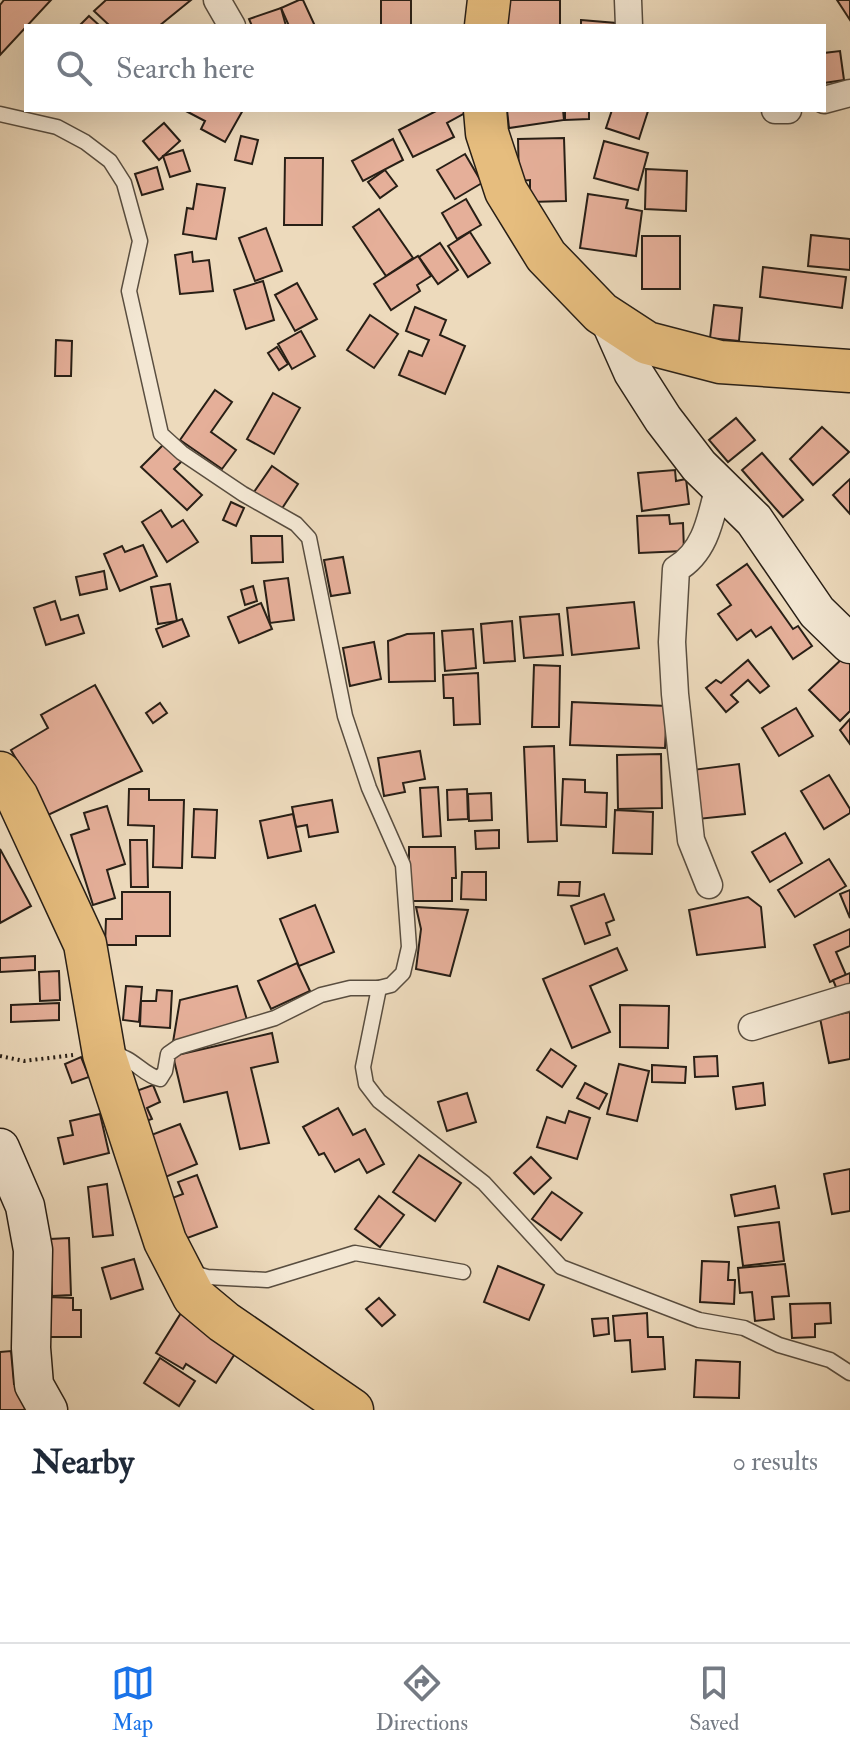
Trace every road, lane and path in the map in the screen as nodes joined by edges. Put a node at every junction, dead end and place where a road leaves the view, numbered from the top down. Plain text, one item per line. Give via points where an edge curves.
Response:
1 (217, 0) edge
2 (489, 0) edge
3 (628, 0) edge
4 (231, 24) edge
5 (486, 24) edge
6 (629, 24) edge
7 (850, 93) edge
8 (826, 99) edge
9 (485, 112) edge
10 (0, 114) edge
11 (609, 318) junction
12 (850, 371) edge
13 (719, 485) junction
14 (850, 644) edge
15 (0, 773) edge
16 (709, 885) dead end
17 (379, 988) junction
18 (850, 997) edge
19 (752, 1027) dead end
20 (104, 1054) junction
21 (0, 1056) edge
22 (0, 1148) edge
23 (180, 1269) junction
24 (463, 1272) dead end
25 (850, 1373) edge
26 (48, 1410) edge
27 (352, 1410) edge

1 - 4 street
2 - 5 main road
3 - 6 street
7 - 8 street
9 - 11 main road via 506,191 546,256
10 - 17 lane via 57,127 110,161 124,183 140,241 129,291 161,434 309,538 345,716 403,865 409,947 403,973
11 - 12 main road via 647,343 720,362
11 - 13 street via 648,396
13 - 14 street via 754,520 817,612
13 - 16 street via 701,543 689,562 676,569 672,642 691,840
15 - 20 main road via 17,797 85,944
17 - 20 lane via 321,995 275,1018 178,1047 168,1054 160,1079 120,1055
17 - 25 lane via 363,1067 366,1084 379,1101 484,1183 561,1267 699,1320 744,1328 830,1360
18 - 19 street
20 - 21 path via 24,1061
20 - 23 main road via 165,1241
22 - 26 street via 25,1206 33,1250 34,1385
23 - 24 lane via 207,1277 267,1280 355,1253
23 - 27 main road via 194,1297 224,1322

